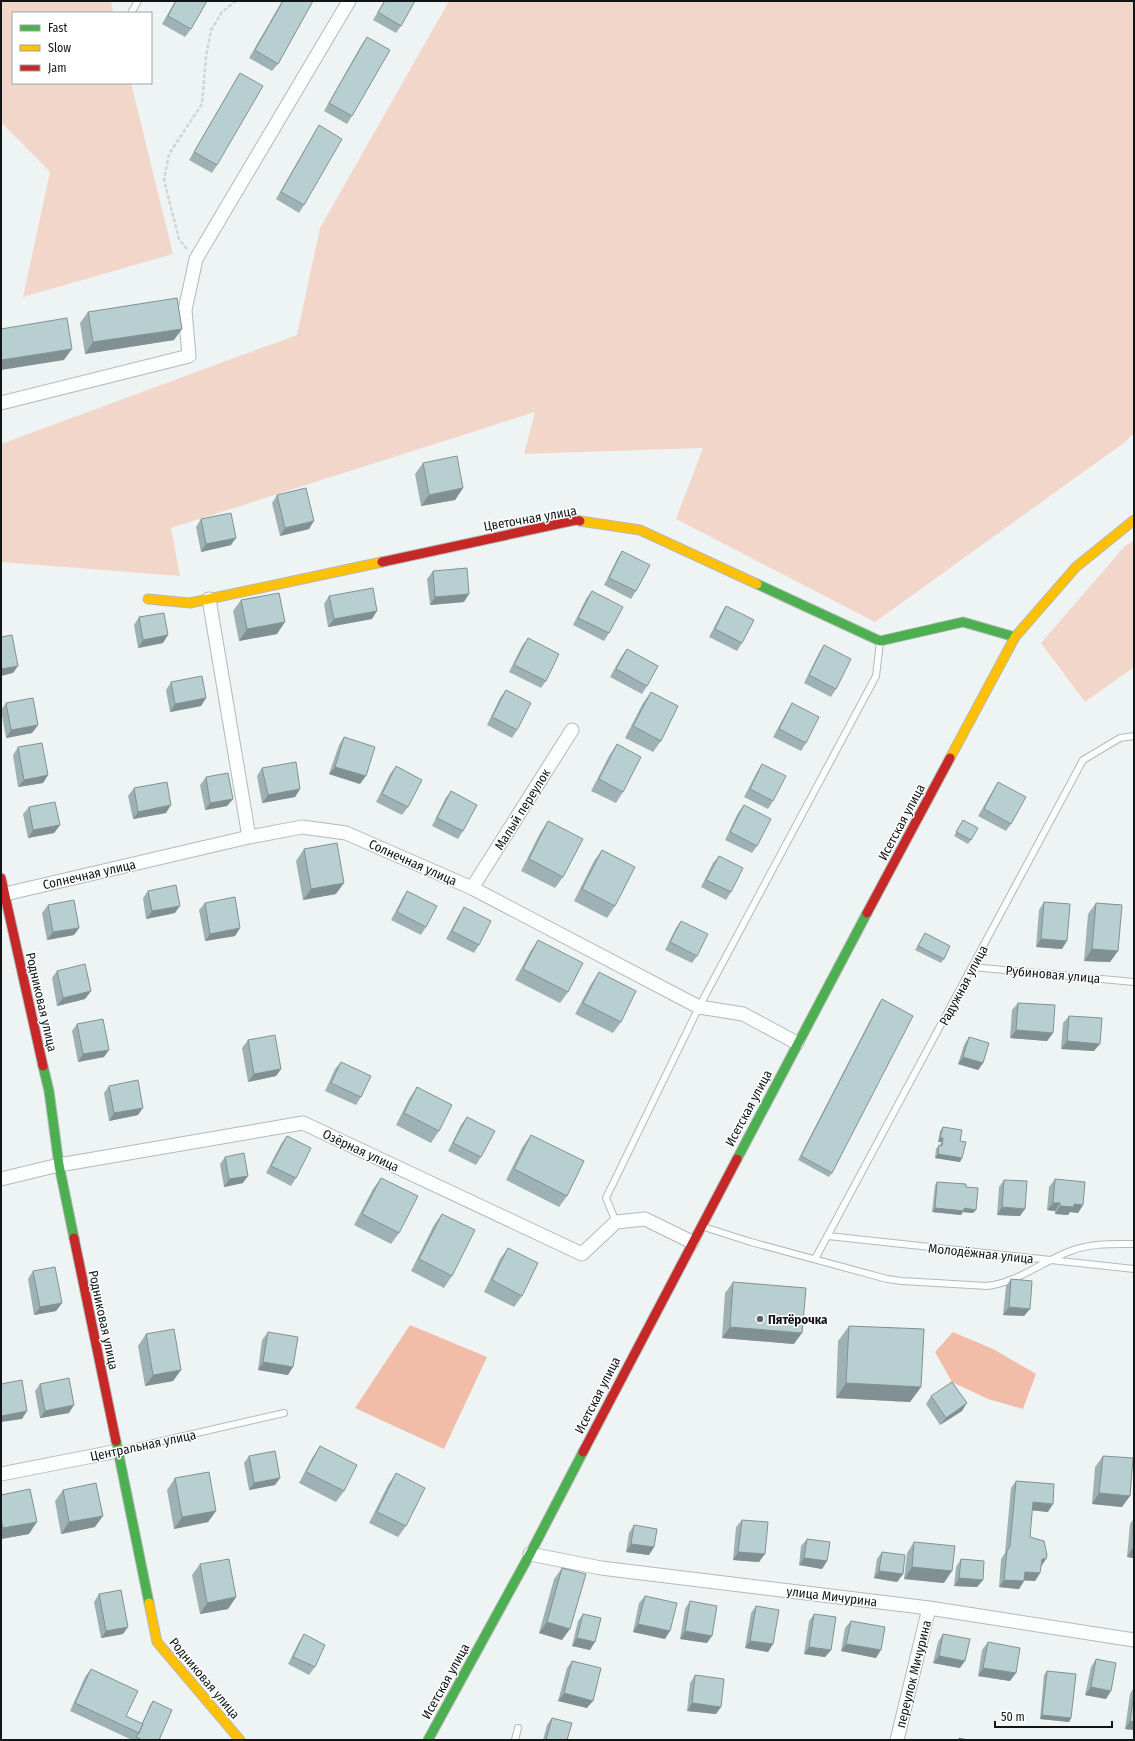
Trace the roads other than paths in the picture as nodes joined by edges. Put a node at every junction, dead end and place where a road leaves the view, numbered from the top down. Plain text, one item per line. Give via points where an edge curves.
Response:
1 (138, 1) edge
2 (349, 1) edge
3 (132, 12) edge
4 (1, 403) edge
5 (1134, 520) edge
6 (148, 599) dead end
7 (209, 599) junction
8 (1015, 637) junction
9 (880, 640) junction
10 (572, 730) dead end
11 (1134, 736) edge
12 (249, 837) junction
13 (1, 878) edge
14 (472, 888) junction
15 (3, 894) edge
16 (972, 967) junction
17 (1134, 982) edge
18 (699, 1007) junction
19 (797, 1043) junction
20 (59, 1165) junction
21 (1, 1179) edge
22 (616, 1222) junction
23 (700, 1226) junction
24 (828, 1236) junction
25 (692, 1242) junction
26 (1134, 1244) edge
27 (815, 1260) junction
28 (1048, 1260) junction
29 (1134, 1269) edge
30 (284, 1413) dead end
31 (118, 1451) junction
32 (1, 1474) edge
33 (530, 1554) junction
34 (929, 1608) junction
35 (1134, 1640) edge
36 (518, 1728) dead end
37 (240, 1740) edge
38 (428, 1740) edge
39 (515, 1740) edge
40 (897, 1740) edge

1 - 3 lane
2 - 4 street via 196,259 185,310 189,356
5 - 8 street, Исетская улица via 1076,567
6 - 7 street, Цветочная улица via 190,603
7 - 9 street, Цветочная улица via 576,520 640,530
7 - 12 street
8 - 9 street via 963,622
8 - 19 street, Исетская улица
9 - 18 lane via 876,676
10 - 14 street, Малый переулок
11 - 16 lane, Радужная улица via 1120,738 1083,760
12 - 14 street, Солнечная улица via 302,827 346,833
12 - 15 street, Солнечная улица
13 - 15 street, Родниковая улица
14 - 18 street, Солнечная улица
15 - 20 street, Родниковая улица via 48,1091
16 - 17 lane, Рубиновая улица
16 - 24 lane, Радужная улица
18 - 19 street, Солнечная улица via 743,1014
18 - 22 lane via 606,1198
19 - 23 street, Исетская улица
20 - 21 street, Озёрная улица
20 - 22 street, Озёрная улица via 303,1123 582,1254
20 - 31 street, Родниковая улица
22 - 25 street via 645,1219
23 - 25 street, Исетская улица
23 - 27 lane
24 - 27 lane, Радужная улица
24 - 28 lane, Молодёжная улица
25 - 33 street, Исетская улица
26 - 28 lane via 1088,1246
27 - 28 lane via 902,1281 987,1286 1012,1280
28 - 29 lane, Молодёжная улица
30 - 31 lane, Центральная улица
31 - 32 street, Центральная улица
31 - 37 street, Родниковая улица via 157,1642
33 - 34 street, улица Мичурина via 601,1568
33 - 38 street, Исетская улица
34 - 35 street, улица Мичурина
34 - 40 street, переулок Мичурина
36 - 39 lane

